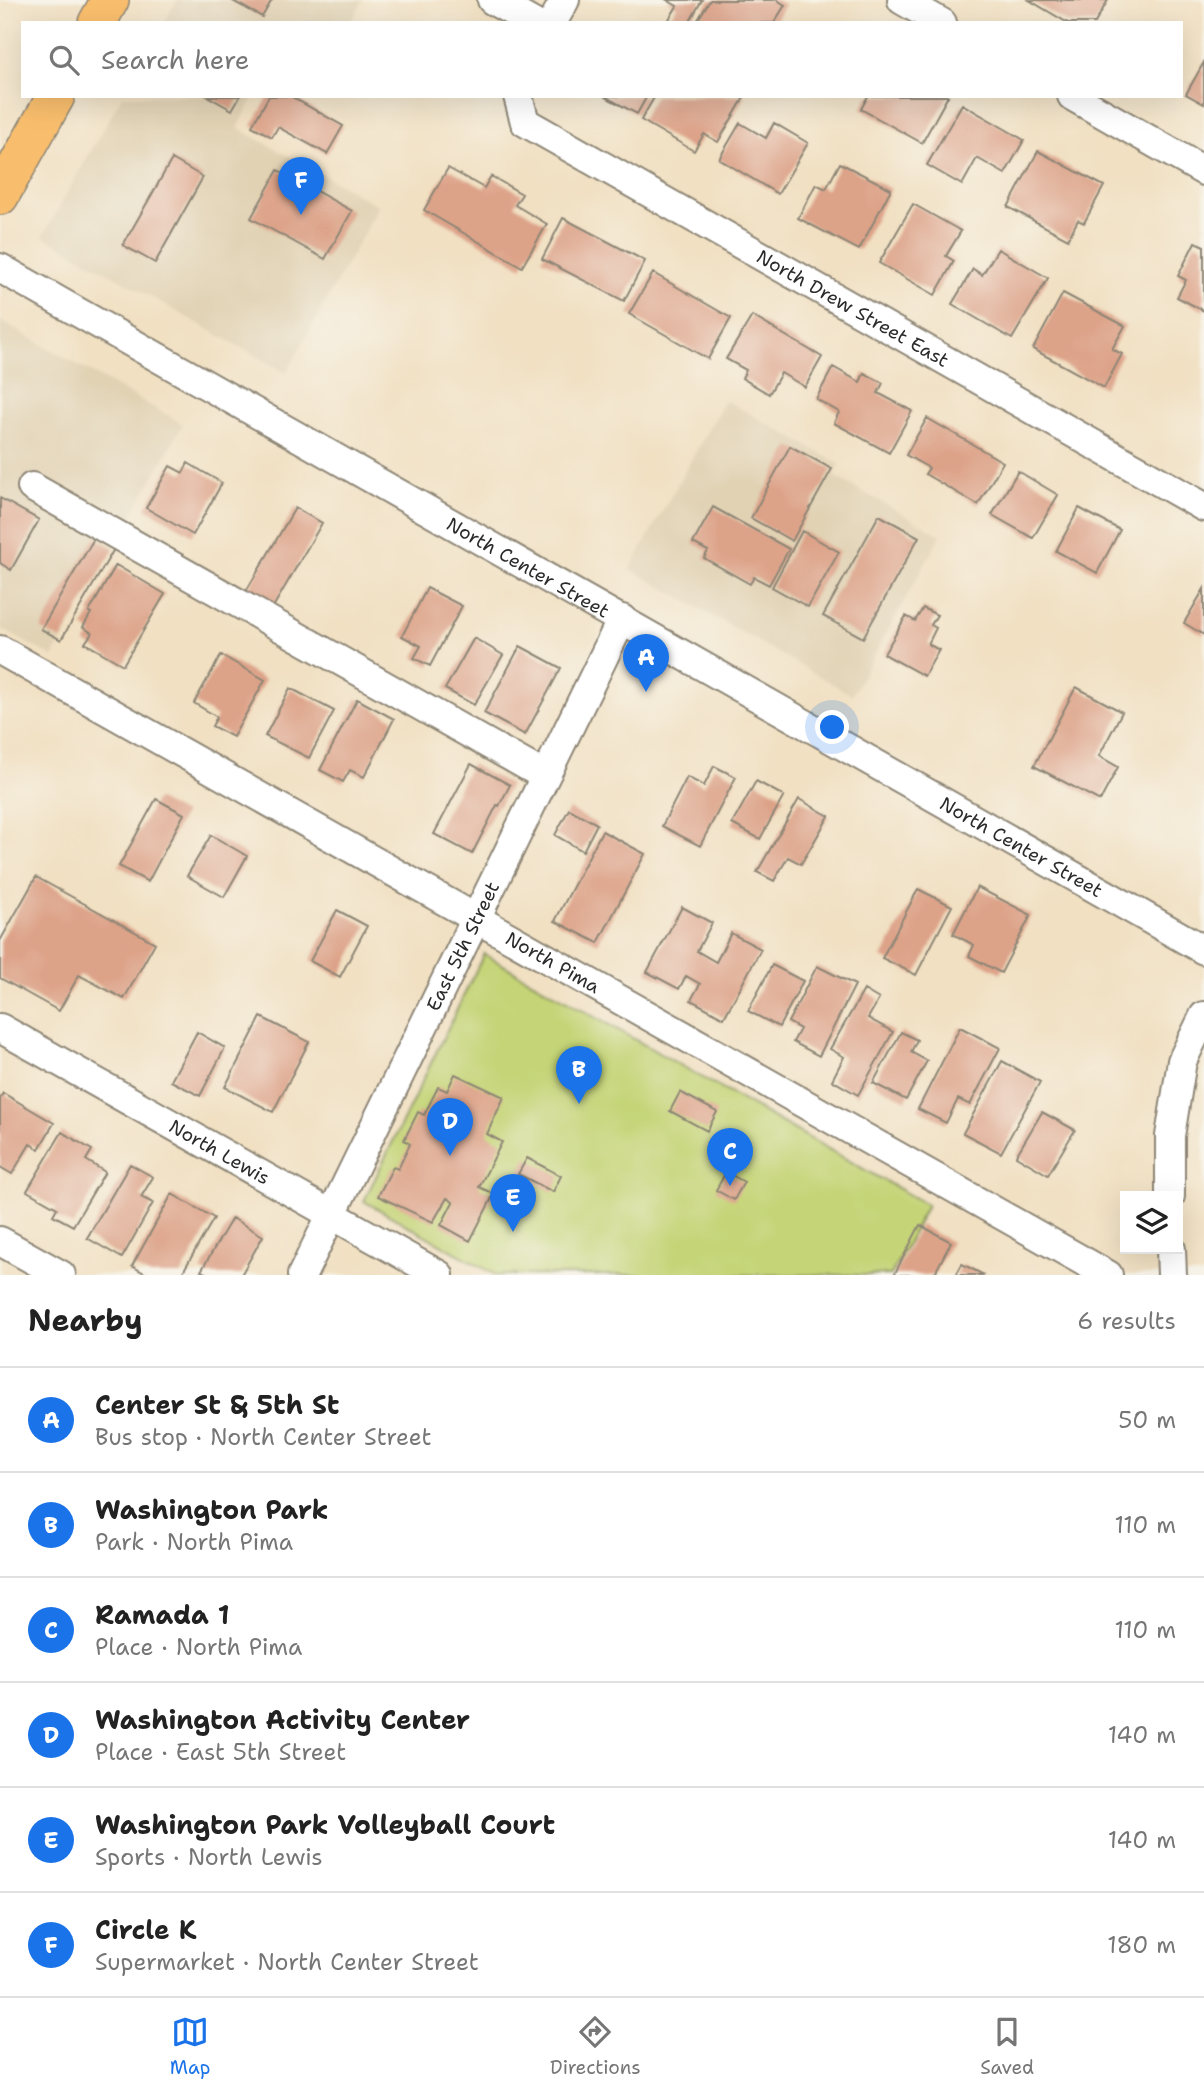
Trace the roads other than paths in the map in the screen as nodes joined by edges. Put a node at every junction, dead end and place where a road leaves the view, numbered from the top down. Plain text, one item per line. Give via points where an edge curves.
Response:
1 (110, 0) edge
2 (492, 0) edge
3 (565, 0) edge
4 (902, 0) edge
5 (98, 21) edge
6 (529, 21) edge
7 (553, 21) edge
8 (939, 21) edge
9 (55, 98) edge
10 (519, 98) edge
11 (1076, 98) edge
12 (1204, 171) edge
13 (0, 196) edge
14 (0, 268) edge
15 (32, 487) dead end
16 (1204, 507) edge
17 (622, 619) junction
18 (0, 650) edge
19 (545, 776) junction
20 (475, 918) junction
21 (1204, 950) edge
22 (1204, 1016) edge
23 (0, 1028) edge
24 (1170, 1191) edge
25 (332, 1214) junction
26 (0, 1241) edge
27 (1171, 1254) edge
28 (61, 1275) edge
29 (302, 1275) edge
30 (439, 1275) edge
31 (1108, 1275) edge
32 (1172, 1275) edge

1 - 5 main road
2 - 6 street
3 - 7 street
4 - 8 street
9 - 13 main road
10 - 16 street, North Drew Street East via 525,122
11 - 12 street
14 - 17 street, North Center Street
15 - 19 street
17 - 19 street, East 5th Street
17 - 21 street, North Center Street
18 - 20 street, North Pima
19 - 20 street, East 5th Street
20 - 25 street, East 5th Street
20 - 31 street, North Pima
22 - 24 street via 1182,1061 1170,1136
23 - 25 street, North Lewis
25 - 29 street, East 5th Street
25 - 30 street, North Lewis
26 - 28 street
27 - 32 street

